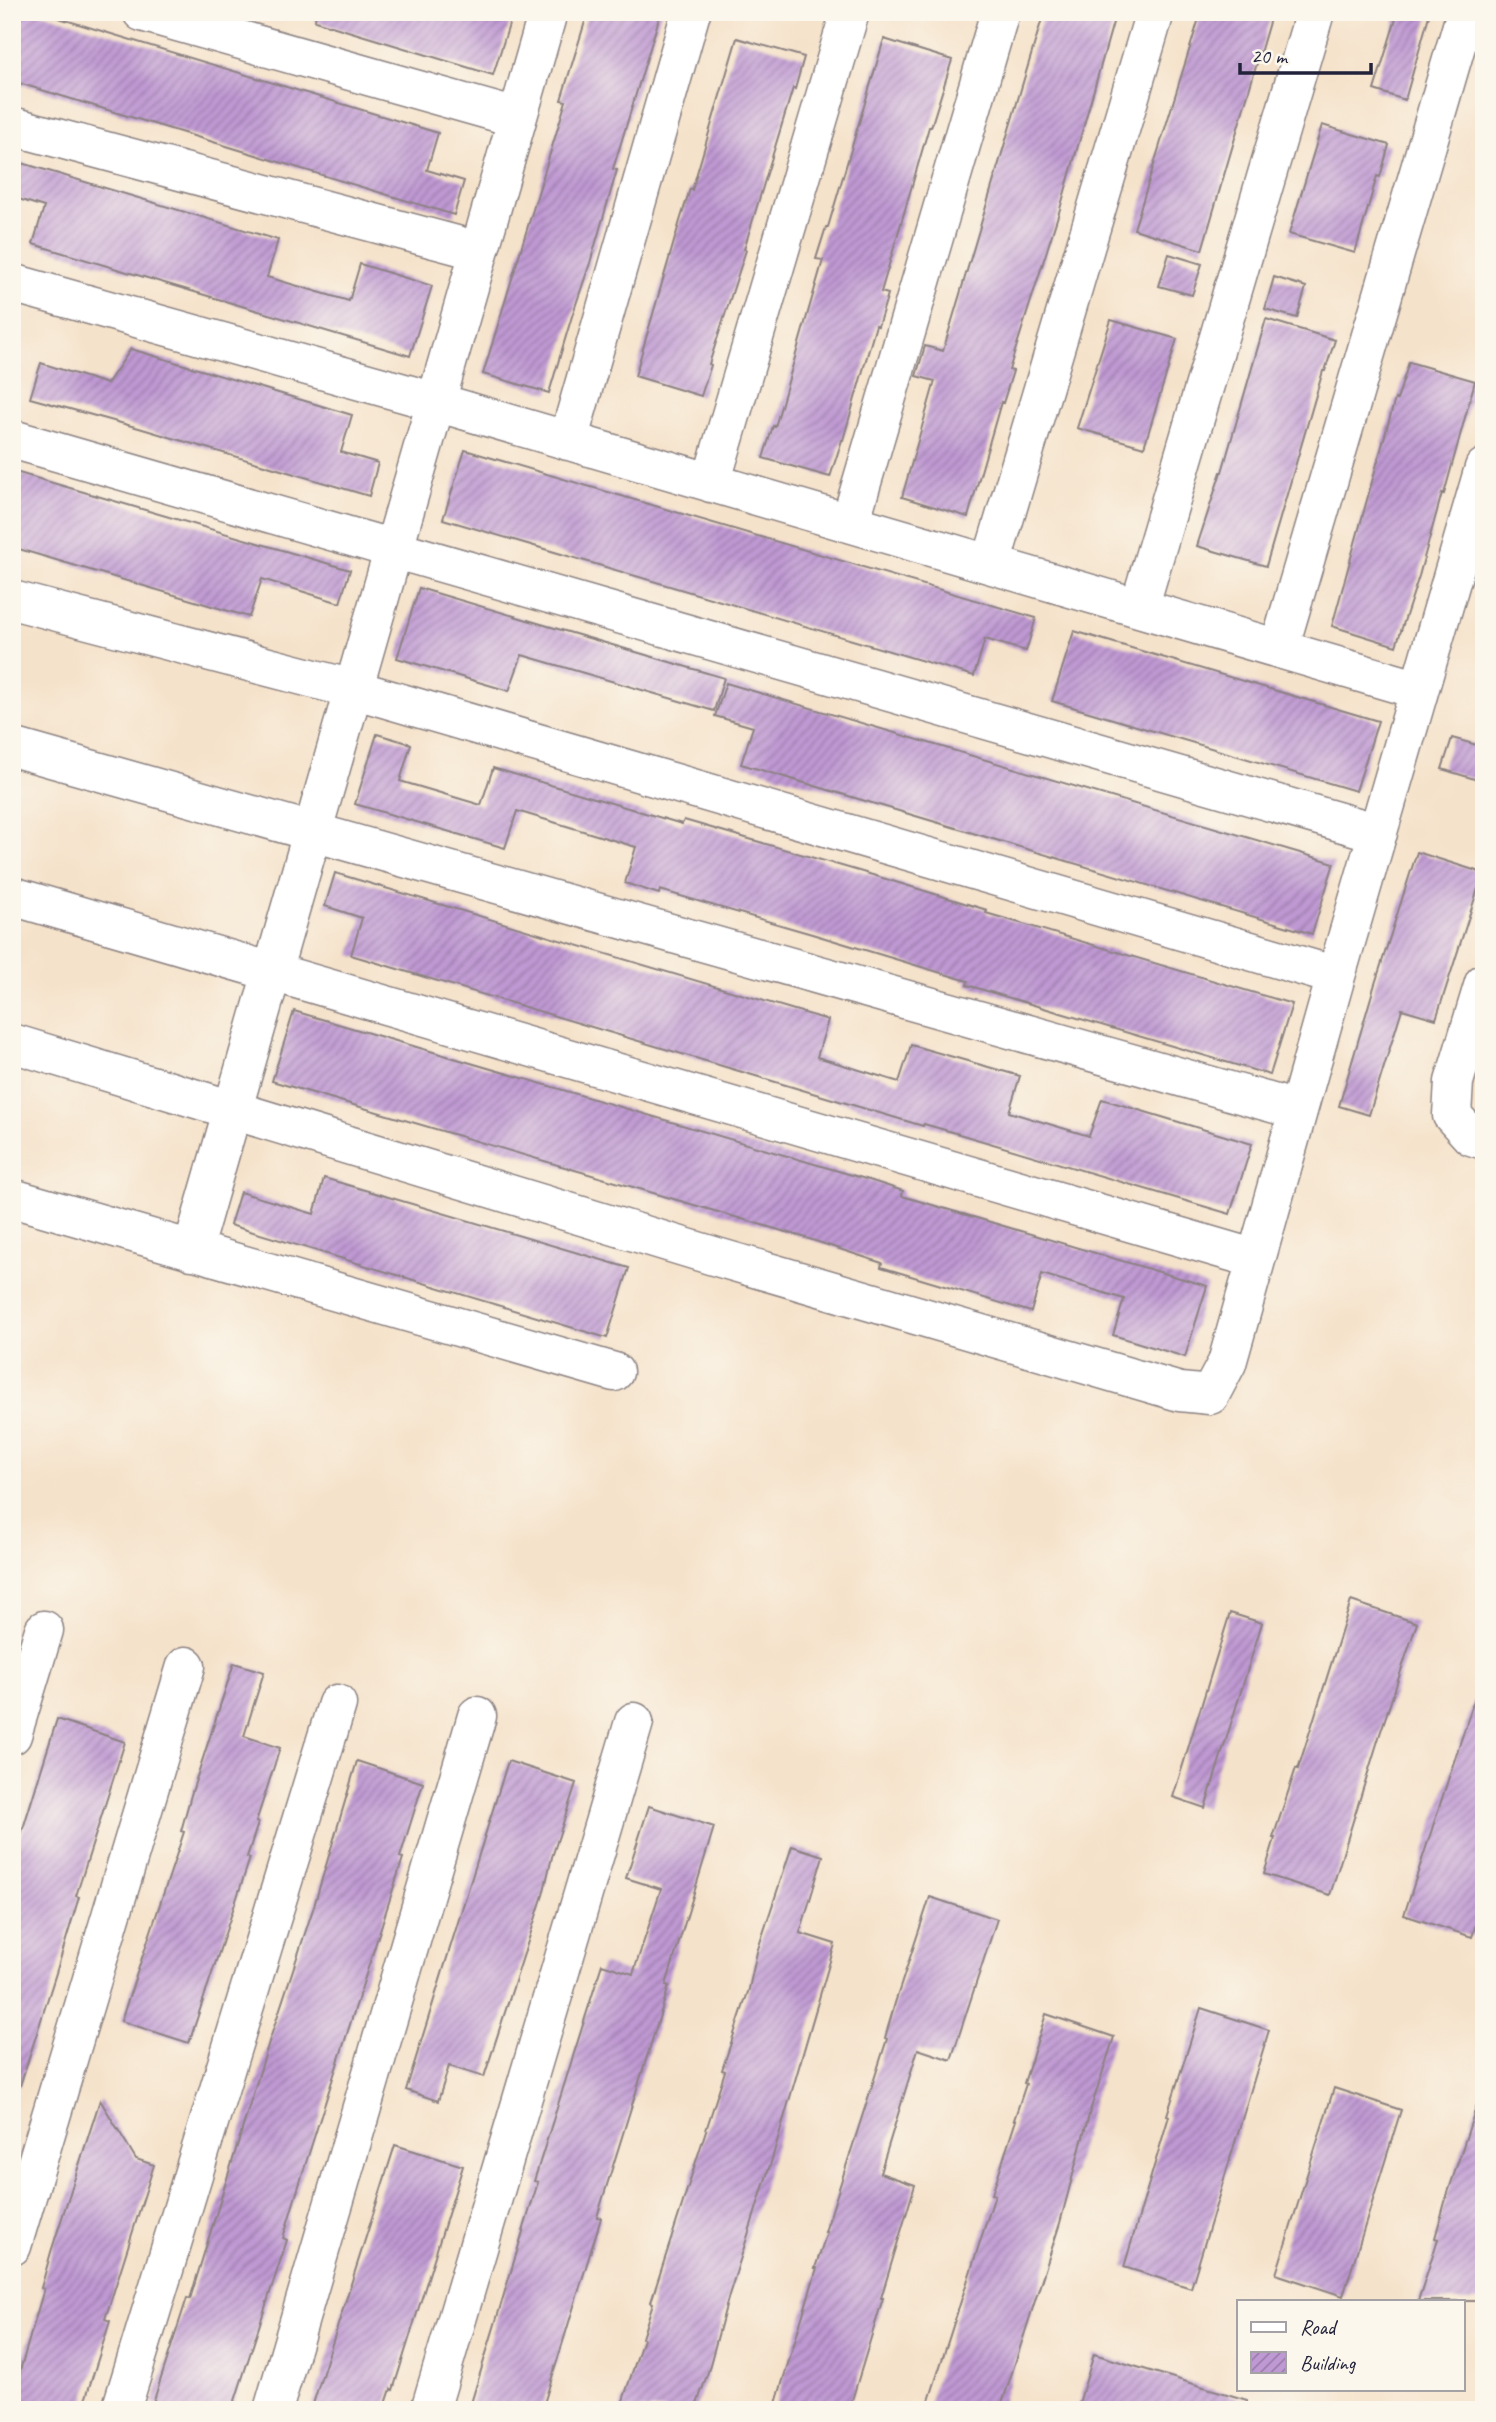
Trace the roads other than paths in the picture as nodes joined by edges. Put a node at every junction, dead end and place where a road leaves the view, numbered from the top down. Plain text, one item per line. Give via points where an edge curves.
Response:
1 (142, 12) edge
2 (548, 12) edge
3 (691, 12) edge
4 (850, 12) edge
5 (1000, 12) edge
6 (1155, 12) edge
7 (1315, 12) edge
8 (1466, 12) edge
9 (517, 118) junction
10 (12, 126) edge
11 (479, 251) junction
12 (12, 283) edge
13 (436, 402) junction
14 (12, 439) edge
15 (568, 441) junction
16 (1484, 468) edge
17 (711, 483) junction
18 (850, 523) junction
19 (394, 549) junction
20 (992, 564) junction
21 (12, 600) edge
22 (1139, 608) junction
23 (1279, 649) junction
24 (353, 689) junction
25 (1419, 690) junction
26 (12, 747) edge
27 (312, 832) junction
28 (1378, 833) junction
29 (12, 896) edge
30 (272, 972) junction
31 (1336, 976) junction
32 (1484, 983) edge
33 (12, 1043) edge
34 (1297, 1110) junction
35 (232, 1111) junction
36 (1484, 1140) edge
37 (12, 1198) edge
38 (192, 1251) junction
39 (1256, 1259) junction
40 (614, 1373) dead end
41 (44, 1630) dead end
42 (186, 1666) dead end
43 (337, 1704) dead end
44 (477, 1716) dead end
45 (634, 1722) dead end
46 (12, 1735) edge
47 (12, 2246) edge
48 (121, 2410) edge
49 (273, 2410) edge
50 (430, 2410) edge

1 - 9 street
2 - 9 street
3 - 15 street
4 - 17 street
5 - 18 street
6 - 20 street
7 - 22 street
8 - 23 street
9 - 11 street
10 - 11 street
11 - 13 street
12 - 13 street
13 - 15 street
13 - 19 street
14 - 19 street
15 - 17 street
16 - 25 street
17 - 18 street
18 - 20 street
19 - 24 street
19 - 28 street
20 - 22 street
21 - 24 street
22 - 23 street
23 - 25 street
24 - 27 street
24 - 31 street
25 - 28 street
26 - 27 street
27 - 30 street
27 - 34 street
28 - 31 street
29 - 30 street
30 - 35 street
30 - 39 street
31 - 34 street
32 - 36 street via 1454,1082 1452,1115 1471,1136
33 - 35 street
34 - 39 street
35 - 38 street
35 - 39 street via 1181,1392 1210,1395 1227,1363
37 - 38 street
38 - 40 street
41 - 46 street
42 - 47 street
43 - 48 street
44 - 49 street
45 - 50 street

